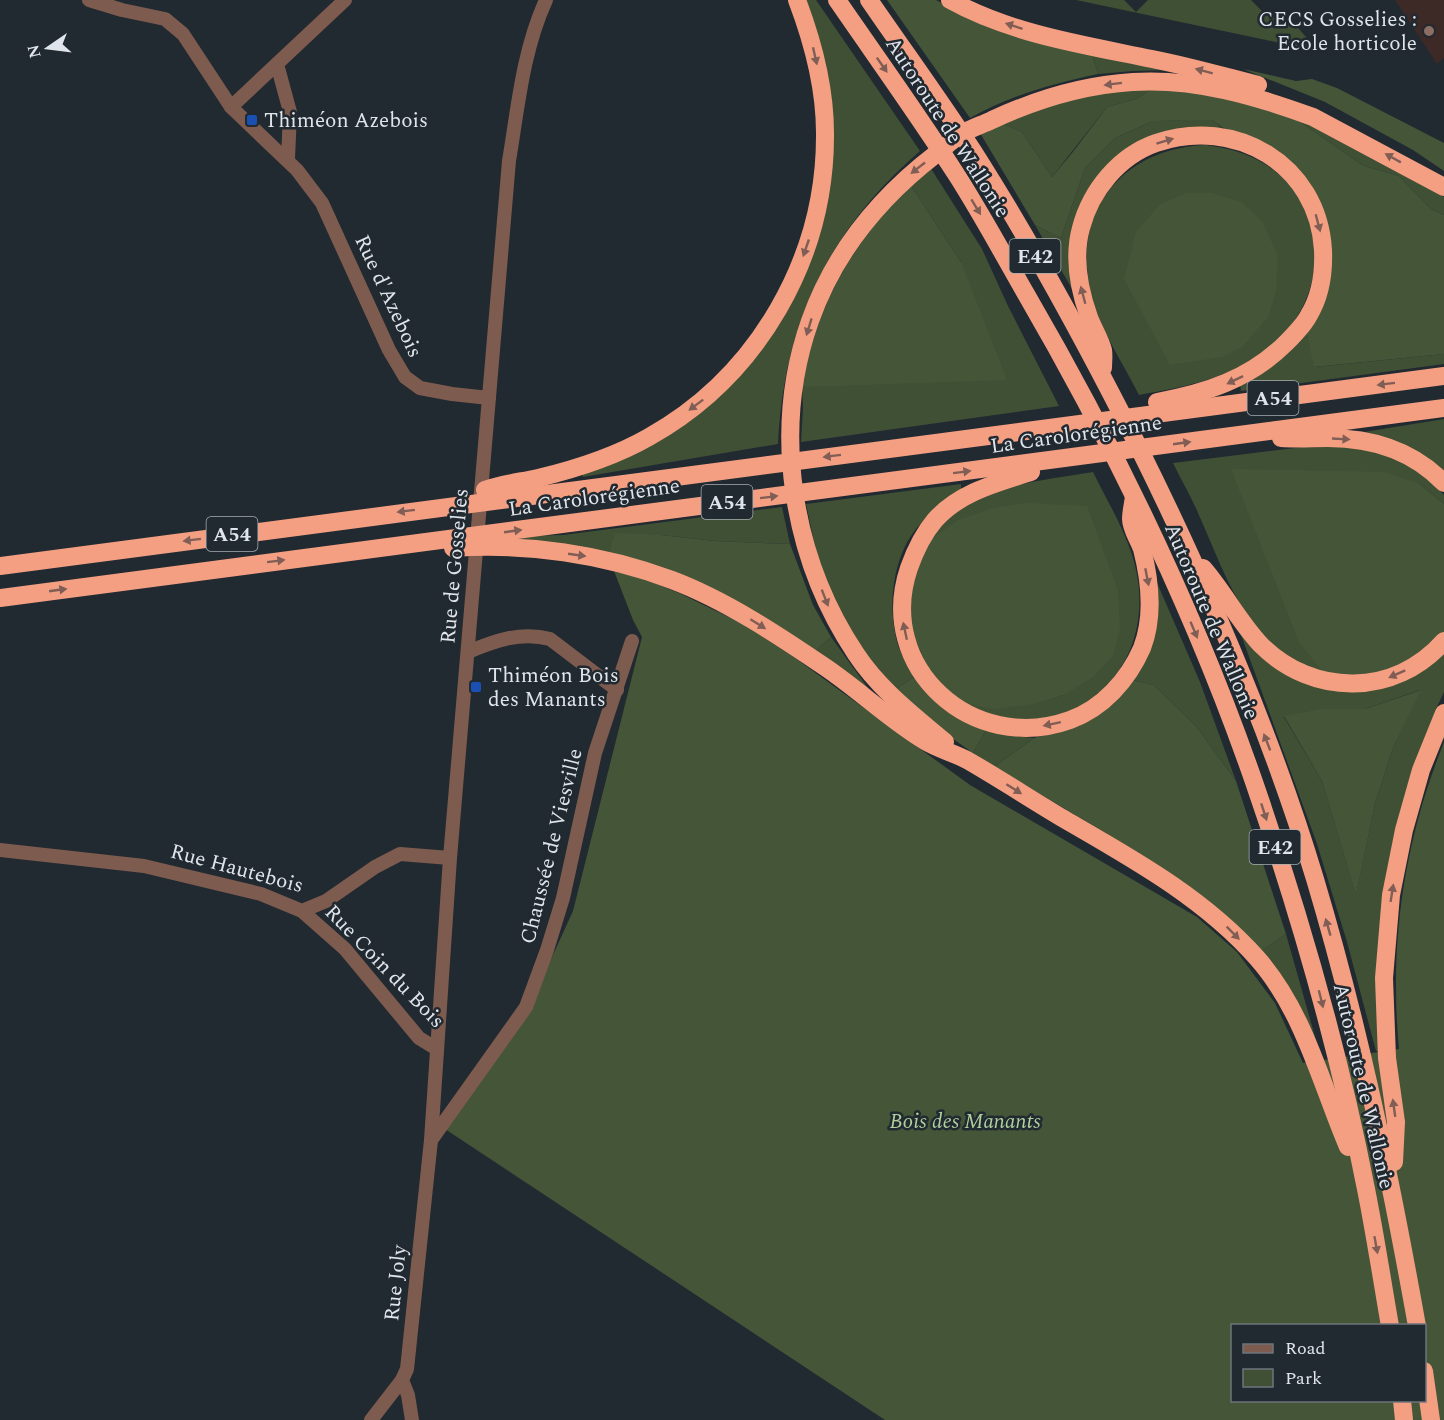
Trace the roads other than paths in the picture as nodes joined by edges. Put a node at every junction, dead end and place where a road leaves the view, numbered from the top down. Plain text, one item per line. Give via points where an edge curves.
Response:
1 (89, 0) edge
2 (345, 0) edge
3 (546, 0) edge
4 (796, 0) edge
5 (837, 0) edge
6 (869, 0) edge
7 (950, 0) edge
8 (277, 64) junction
9 (231, 107) junction
10 (1313, 117) junction
11 (288, 159) junction
12 (1444, 187) edge
13 (1096, 351) junction
14 (1444, 376) edge
15 (489, 398) junction
16 (1444, 408) edge
17 (1101, 421) junction
18 (1240, 435) junction
19 (1083, 457) junction
20 (1444, 483) edge
21 (464, 504) junction
22 (1138, 520) junction
23 (372, 549) junction
24 (1190, 552) junction
25 (0, 566) edge
26 (0, 598) edge
27 (632, 641) dead end
28 (1444, 641) edge
29 (468, 652) junction
30 (617, 690) junction
31 (1444, 713) edge
32 (964, 759) junction
33 (0, 850) edge
34 (450, 858) junction
35 (302, 911) junction
36 (437, 1049) junction
37 (431, 1140) junction
38 (1365, 1187) junction
39 (1392, 1188) junction
40 (1390, 1324) edge
41 (1417, 1324) edge
42 (1426, 1379) edge
43 (402, 1380) junction
44 (1402, 1402) edge
45 (371, 1420) edge
46 (412, 1420) edge
47 (1404, 1420) edge
48 (1431, 1420) edge

1 - 9 street, Rue d'Azebois via 165,20 183,34
2 - 8 street
3 - 15 street, Rue de Gosselies via 525,63 509,161
4 -> 21 highway via 815,54 825,133 818,211 807,247 776,314 733,372 706,398 648,437 587,465 486,489
5 -> 22 highway, Autoroute de Wallonie / E42 via 957,176 1062,355 1134,495
6 - 13 highway, Autoroute de Wallonie / E42 via 979,162
10 -> 7 highway via 1297,100 1260,86 1016,27
8 - 9 street
8 - 11 street via 290,112
9 - 11 street, Rue d'Azebois
12 -> 10 highway
10 -> 32 highway via 1256,97 1175,82 1092,87 1038,100 962,134 909,175 854,237 830,279 810,321 792,406 792,473 803,543 830,610 857,656 891,697
11 - 15 street, Rue d'Azebois via 322,203 405,377 420,388
13 -> 17 highway via 1080,284 1077,258 1081,229 1102,182 1124,162 1170,138 1216,135 1235,139 1272,157 1301,185 1315,210 1324,269 1309,316 1294,335 1233,382 1150,403
13 - 24 highway, Autoroute de Wallonie / E42 via 1103,376
14 -> 17 highway, La Carolorégienne / A54
15 - 29 street, Rue de Gosselies
16 - 18 highway, La Carolorégienne / A54
17 -> 21 highway, La Carolorégienne / A54
19 -> 18 highway, La Carolorégienne / A54
18 -> 20 highway via 1361,440 1384,445 1408,455
22 -> 19 highway via 1150,590 1149,617 1132,666 1093,708 1060,723 1026,729 991,724 951,704 921,672 906,634 903,592 914,554 935,519 987,485
23 -> 19 highway, La Carolorégienne / A54
21 -> 25 highway, La Carolorégienne / A54
22 -> 38 highway, Autoroute de Wallonie / E42 via 1209,664 1253,780 1319,991
26 -> 23 highway, La Carolorégienne / A54
23 -> 32 highway via 527,549 592,558 674,581 753,620 825,667 926,742
28 -> 24 highway via 1434,653 1400,674 1378,682 1346,685 1301,674 1261,645
39 -> 24 highway, Autoroute de Wallonie / E42 via 1350,1006 1314,877 1278,770
27 - 30 street, Chaussée de Viesville
29 - 30 street via 494,641 538,635 550,639
29 - 34 street, Rue de Gosselies
30 - 37 street, Chaussée de Viesville via 595,753 563,898 526,1007
39 -> 31 highway via 1396,1122 1386,1058 1384,978 1391,895 1420,771
32 -> 38 highway via 1133,859 1189,896 1238,937 1284,995
33 - 35 street, Rue Hautebois via 144,866 261,894
34 - 35 street, Rue Hautebois via 400,854 326,901
34 - 36 street, Rue de Gosselies
35 - 36 street, Rue Coin du Bois via 345,949 419,1038
36 - 37 street, Rue de Gosselies
37 - 43 street, Rue Joly via 407,1369
38 -> 40 highway, Autoroute de Wallonie / E42
39 - 41 highway, Autoroute de Wallonie / E42
42 - 48 highway
43 - 45 street, Rue Joly
43 - 46 street
44 - 47 highway

